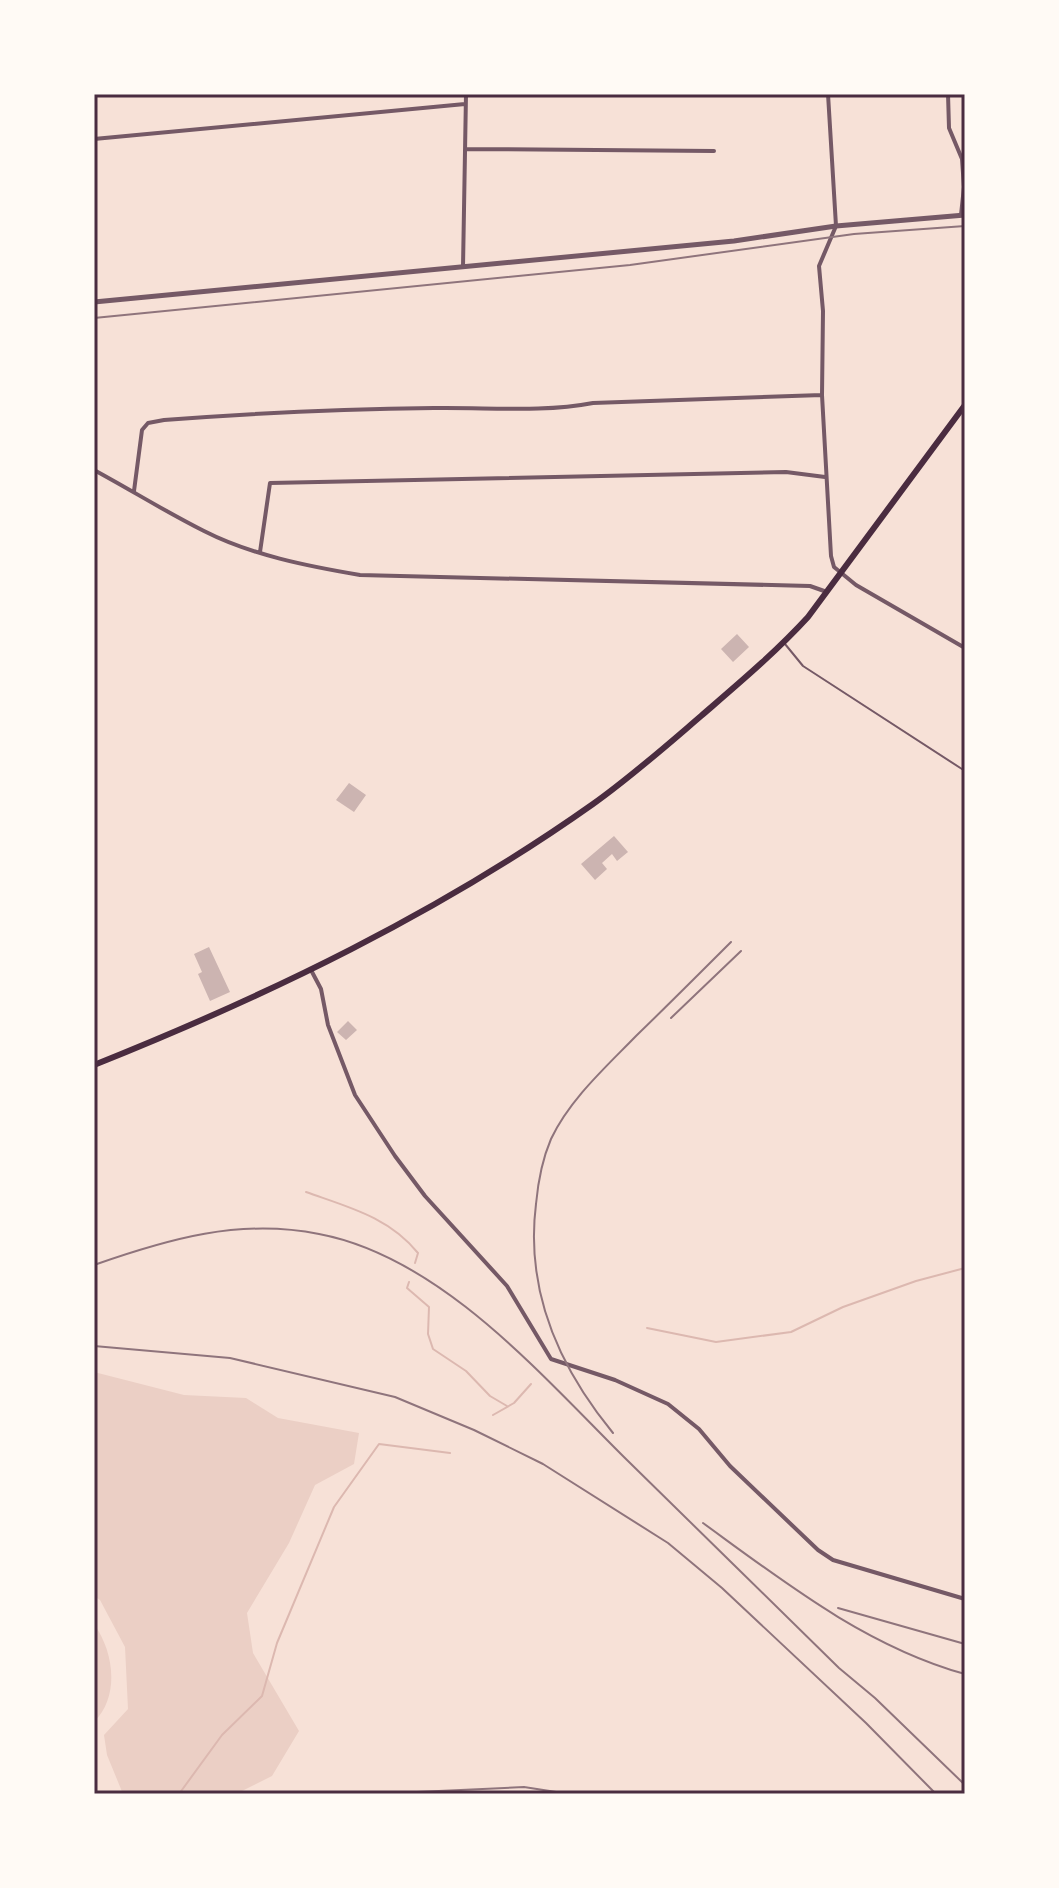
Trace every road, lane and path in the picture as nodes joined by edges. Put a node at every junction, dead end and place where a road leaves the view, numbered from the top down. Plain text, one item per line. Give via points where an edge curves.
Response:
1 (466, 94) edge
2 (828, 94) edge
3 (948, 94) edge
4 (465, 104) junction
5 (94, 139) edge
6 (465, 149) junction
7 (714, 151) dead end
8 (963, 215) edge
9 (836, 226) junction
10 (463, 267) junction
11 (94, 302) edge
12 (822, 395) junction
13 (965, 405) edge
14 (94, 470) edge
15 (825, 477) junction
16 (134, 491) junction
17 (260, 552) junction
18 (840, 574) junction
19 (827, 592) junction
20 (785, 643) junction
21 (965, 648) edge
22 (965, 771) edge
23 (311, 970) junction
24 (94, 1065) edge
25 (965, 1599) edge

1 - 4 street
2 - 9 street
3 - 8 street via 949,128 962,159
4 - 5 street
4 - 6 street
6 - 7 street
6 - 10 street
8 - 9 street
9 - 10 street
9 - 12 street via 819,266
10 - 11 street
12 - 15 street
12 - 16 street via 593,403 559,410 280,411 164,420 142,430
13 - 18 main road
14 - 16 street
15 - 17 street via 786,472 270,483
15 - 18 street via 831,556
16 - 17 street via 206,532
17 - 19 street via 360,575 810,586
18 - 19 main road
18 - 21 street
19 - 20 main road
20 - 22 lane via 803,666
20 - 23 main road via 594,804 476,881
23 - 24 main road
23 - 25 street via 355,1095 425,1196 507,1286 551,1359 668,1404 818,1550 847,1566

